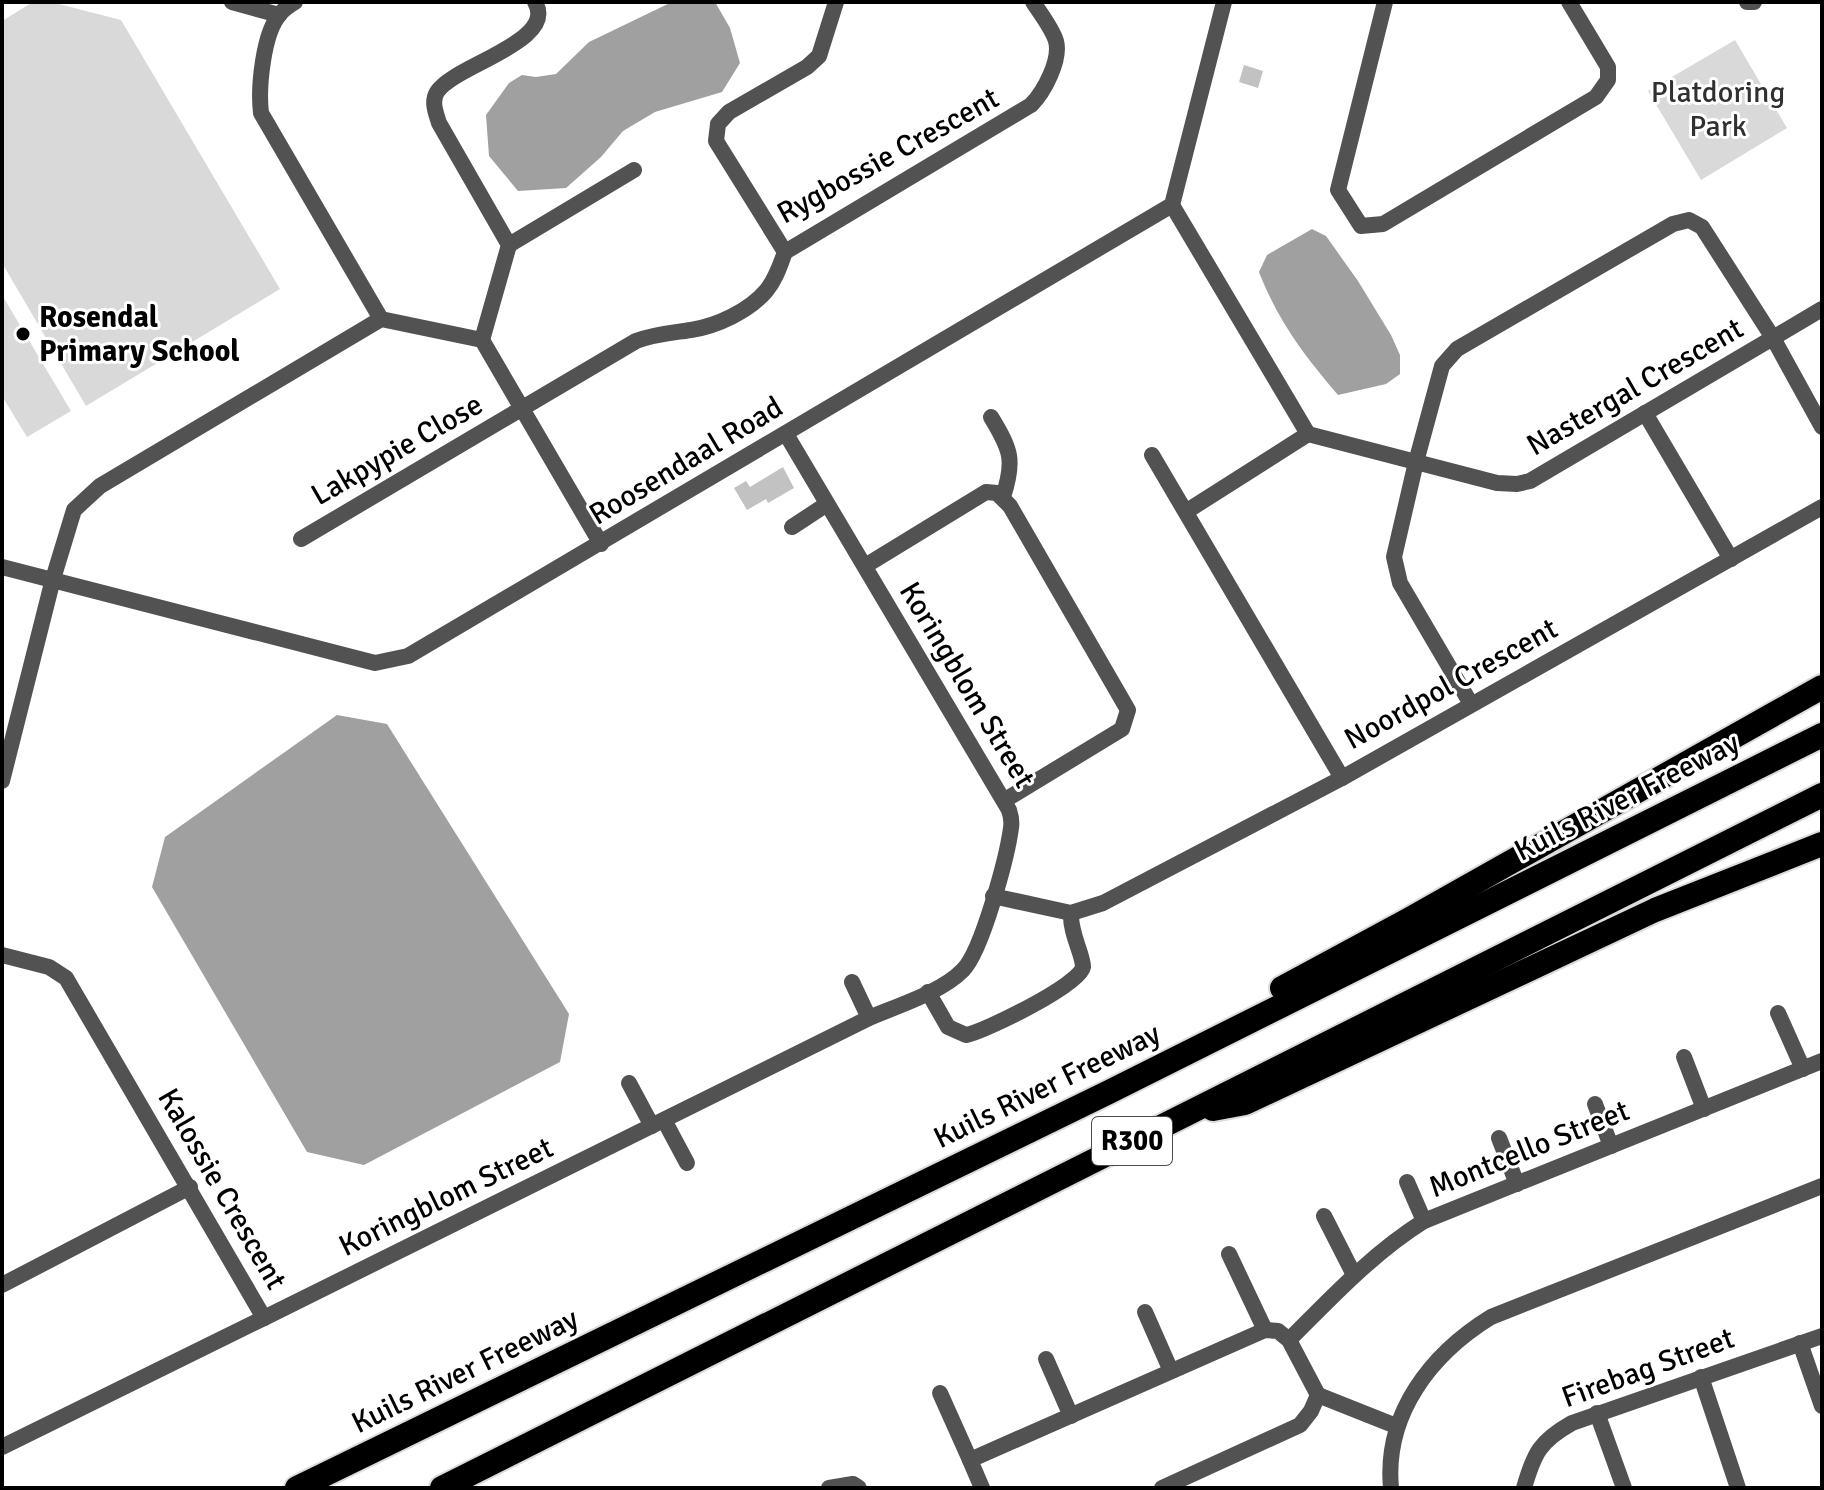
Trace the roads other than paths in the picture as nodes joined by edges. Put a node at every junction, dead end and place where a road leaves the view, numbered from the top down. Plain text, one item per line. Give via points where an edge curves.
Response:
1 (232, 2) edge
2 (295, 2) edge
3 (535, 2) edge
4 (836, 2) edge
5 (1033, 2) edge
6 (1224, 2) edge
7 (1385, 2) edge
8 (1569, 2) edge
9 (1747, 2) edge
10 (1754, 2) edge
11 (279, 15) junction
12 (634, 170) dead end
13 (1172, 205) junction
14 (509, 245) junction
15 (785, 252) junction
16 (1822, 309) edge
17 (381, 319) junction
18 (1773, 338) junction
19 (482, 340) junction
20 (521, 410) junction
21 (1645, 413) junction
22 (991, 417) dead end
23 (1822, 427) edge
24 (786, 434) junction
25 (1308, 434) junction
26 (1152, 455) dead end
27 (1416, 462) junction
28 (1003, 497) junction
29 (827, 504) junction
30 (1822, 507) edge
31 (1187, 511) junction
32 (792, 527) dead end
33 (301, 539) dead end
34 (601, 544) junction
35 (1731, 559) junction
36 (865, 566) junction
37 (2, 567) edge
38 (53, 579) junction
39 (1822, 687) edge
40 (1471, 704) junction
41 (1822, 735) edge
42 (1342, 778) junction
43 (2, 781) edge
44 (1822, 795) edge
45 (1005, 800) junction
46 (1822, 844) edge
47 (993, 896) junction
48 (1071, 913) junction
49 (2, 955) edge
50 (852, 982) dead end
51 (928, 992) junction
52 (1778, 1013) dead end
53 (869, 1018) junction
54 (1684, 1057) dead end
55 (1822, 1061) edge
56 (1803, 1069) junction
57 (629, 1083) dead end
58 (1109, 1092) junction
59 (1595, 1104) dead end
60 (1704, 1109) junction
61 (1181, 1116) junction
62 (658, 1123) junction
63 (1499, 1138) dead end
64 (1611, 1146) junction
65 (687, 1163) dead end
66 (1407, 1182) dead end
67 (1517, 1184) junction
68 (1822, 1186) edge
69 (190, 1187) junction
70 (1324, 1216) dead end
71 (1424, 1221) junction
72 (1229, 1254) dead end
73 (1354, 1275) junction
74 (2, 1285) edge
75 (1145, 1312) dead end
76 (264, 1318) junction
77 (1265, 1330) junction
78 (1822, 1336) edge
79 (1289, 1340) junction
80 (1800, 1343) junction
81 (1046, 1359) dead end
82 (1171, 1371) junction
83 (1701, 1377) junction
84 (940, 1393) dead end
85 (1318, 1395) junction
86 (1822, 1406) edge
87 (1597, 1413) junction
88 (1071, 1416) junction
89 (1396, 1426) junction
90 (2, 1447) edge
91 (970, 1460) junction
92 (297, 1488) edge
93 (442, 1488) edge
94 (829, 1488) edge
95 (859, 1488) edge
96 (982, 1488) edge
97 (1162, 1488) edge
98 (1391, 1488) edge
99 (1524, 1488) edge
100 (1624, 1488) edge
101 (1738, 1488) edge

1 - 11 street
2 - 11 street
3 - 14 street via 539,22 529,34 451,80 437,92 434,104 439,123
4 - 15 street, Rygbossie Crescent via 819,56 718,124 716,141
5 - 15 street, Rygbossie Crescent via 1056,50 1045,86 1031,105
6 - 13 street
7 - 8 street via 1338,190 1361,226 1383,224 1596,97 1608,80 1608,67
9 - 10 street
11 - 17 street via 258,89 261,113
12 - 14 street
13 - 24 street, Roosendaal Road
13 - 25 street
14 - 19 street
15 - 20 street, Lakpypie Close via 767,290 746,307 711,325 636,341
16 - 18 street, Nastergal Crescent
17 - 19 street
17 - 38 street via 91,493 74,510
18 - 21 street, Nastergal Crescent
18 - 23 street
18 - 27 street via 1702,227 1682,220 1450,356 1442,366
19 - 20 street
20 - 33 street, Lakpypie Close
20 - 34 street
21 - 27 street, Nastergal Crescent via 1517,484
21 - 35 street
22 - 28 street via 1011,454
24 - 29 street, Koringblom Street
24 - 34 street, Roosendaal Road
25 - 27 street, Nastergal Crescent
25 - 31 street
26 - 31 street, Noordpol Crescent
27 - 40 street via 1395,568 1409,602
28 - 36 street via 986,492
28 - 45 street via 1128,710 1122,729
29 - 32 street
29 - 36 street, Koringblom Street
30 - 35 street, Noordpol Crescent
31 - 42 street, Noordpol Crescent
34 - 38 street, Roosendaal Road via 431,644 375,663
35 - 40 street, Noordpol Crescent
36 - 45 street, Koringblom Street
37 - 38 street, Roosendaal Road
38 - 43 street
39 - 58 highway via 1193,1035
40 - 42 street, Noordpol Crescent
41 - 58 highway, Kuils River Freeway / R300
42 - 48 street via 1103,903
44 - 61 highway, R300
45 - 47 street, Koringblom Street via 1011,828
46 - 61 highway via 1655,910 1245,1103
47 - 48 street
47 - 51 street, Koringblom Street via 968,964
48 - 51 street via 1082,971 1053,994 966,1035 944,1023
49 - 69 street, Kalossie Crescent via 49,967 66,978
50 - 53 street
51 - 53 street, Koringblom Street
52 - 56 street
53 - 62 street, Koringblom Street
54 - 60 street
55 - 56 street, Montcello Street
56 - 60 street, Montcello Street
57 - 62 street
58 - 92 highway, Kuils River Freeway / R300
59 - 64 street
60 - 64 street, Montcello Street
61 - 93 highway, R300
62 - 65 street
62 - 76 street, Koringblom Street
63 - 67 street
64 - 67 street, Montcello Street
66 - 71 street
67 - 71 street, Montcello Street
68 - 89 street via 1491,1317 1447,1350 1420,1383
69 - 74 street
69 - 76 street, Kalossie Crescent
70 - 73 street
71 - 73 street, Montcello Street
72 - 77 street
73 - 79 street, Montcello Street
75 - 82 street
76 - 90 street, Kalossie Crescent
77 - 79 street via 1278,1331
77 - 82 street
78 - 80 street, Firebag Street
79 - 85 street
80 - 83 street, Firebag Street
80 - 86 street
81 - 88 street
82 - 88 street
83 - 87 street, Firebag Street
83 - 101 street
84 - 91 street
85 - 89 street
85 - 97 street via 1300,1425
87 - 99 street, Firebag Street via 1545,1442 1536,1452
87 - 100 street
88 - 91 street
89 - 98 street
91 - 96 street
94 - 95 street

